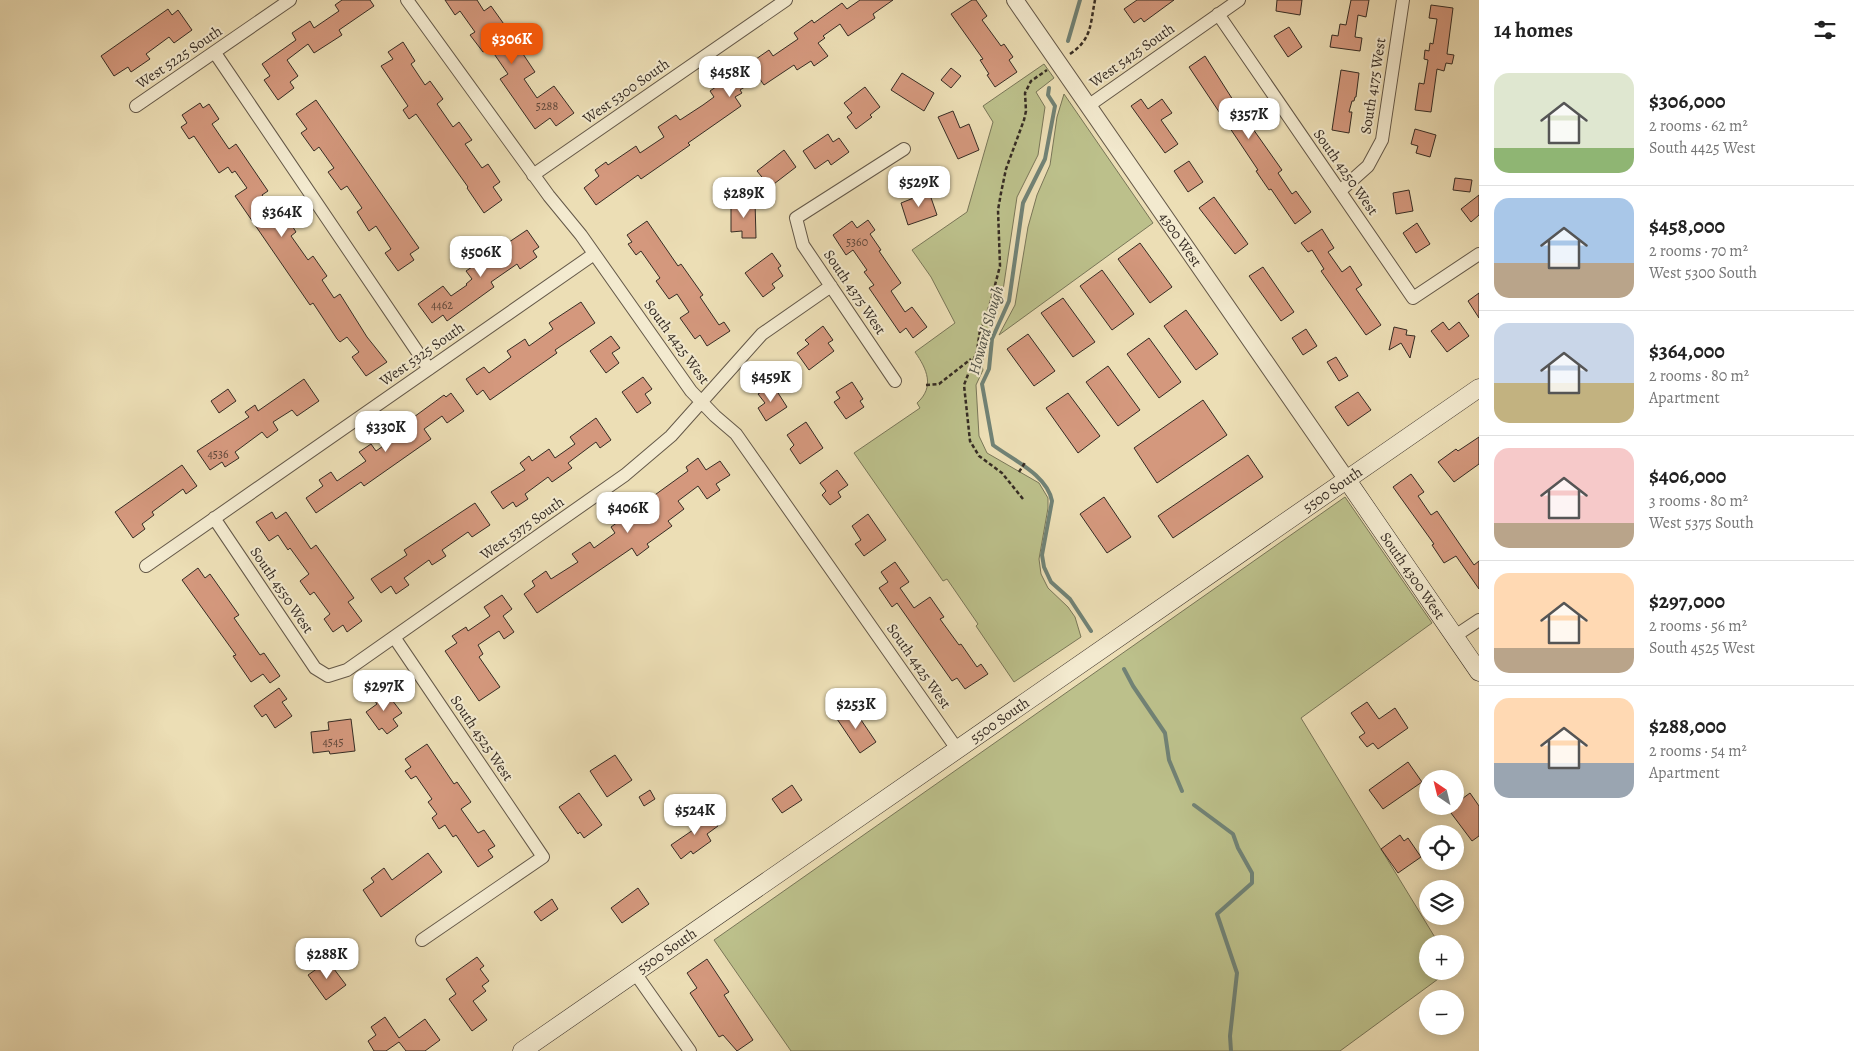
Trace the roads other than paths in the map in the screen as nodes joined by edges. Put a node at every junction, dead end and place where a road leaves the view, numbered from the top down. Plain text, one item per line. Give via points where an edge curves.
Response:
1 (290, 0) edge
2 (408, 0) edge
3 (786, 0) edge
4 (1015, 0) edge
5 (1239, 0) edge
6 (1403, 0) edge
7 (1218, 14) junction
8 (215, 53) junction
9 (136, 106) dead end
10 (1088, 106) junction
11 (904, 149) dead end
12 (533, 174) junction
13 (1340, 191) junction
14 (594, 254) junction
15 (1479, 254) edge
16 (831, 286) junction
17 (429, 369) junction
18 (895, 381) dead end
19 (1479, 388) edge
20 (701, 402) junction
21 (1347, 480) junction
22 (214, 518) junction
23 (146, 566) dead end
24 (1479, 620) edge
25 (1455, 636) junction
26 (394, 637) junction
27 (1479, 672) edge
28 (328, 676) joint
29 (957, 749) junction
30 (422, 940) dead end
31 (635, 973) junction
32 (522, 1051) edge
33 (690, 1051) edge

1 - 8 street, West 5225 South
2 - 12 street, South 4425 West
3 - 12 street, West 5300 South
4 - 10 street, 4300 West
5 - 7 street, West 5425 South
6 - 13 street, South 4175 West via 1382,140 1368,166
7 - 10 street, West 5425 South
7 - 13 street, South 4250 West
8 - 9 street, West 5225 South
8 - 17 street
10 - 21 street, 4300 West
11 - 16 street, South 4375 West via 796,218 803,244
12 - 14 street, South 4425 West
13 - 15 street, South 4250 West via 1413,298
14 - 17 street, West 5325 South
14 - 20 street, South 4425 West
16 - 18 street, South 4375 West
16 - 20 street, West 5375 South via 762,334
17 - 22 street, West 5325 South
19 - 21 main road, 5500 South
20 - 26 street, West 5375 South via 671,436 625,476
20 - 29 street, South 4425 West via 736,434
21 - 25 main road, South 4300 West
21 - 29 main road, 5500 South
22 - 23 street, West 5325 South
22 - 28 street, South 4550 West via 316,668
24 - 25 street
25 - 27 main road, South 4300 West
26 - 28 street, West 5375 South via 347,670
26 - 30 street, South 4525 West via 543,857
29 - 31 main road, 5500 South
31 - 32 main road, 5500 South
31 - 33 street

